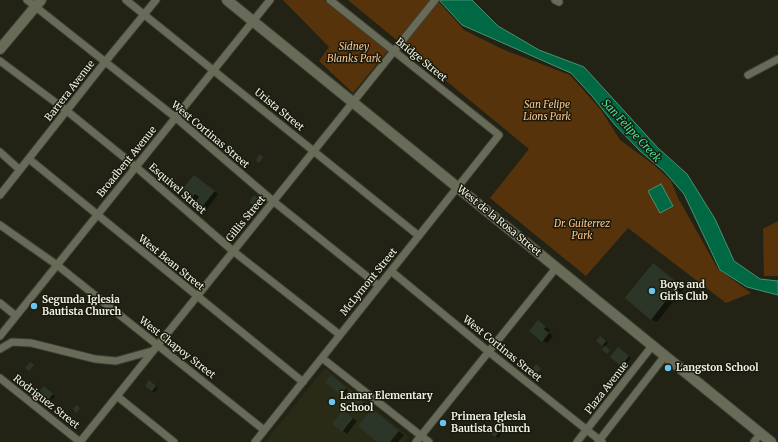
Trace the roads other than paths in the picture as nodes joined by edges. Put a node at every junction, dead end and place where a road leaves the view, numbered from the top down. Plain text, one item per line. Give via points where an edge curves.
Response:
1 (27, 0) edge
2 (126, 0) edge
3 (156, 0) edge
4 (227, 0) edge
5 (270, 0) edge
6 (330, 0) edge
7 (435, 0) edge
8 (38, 4) edge
9 (145, 15) junction
10 (252, 22) junction
11 (0, 50) edge
12 (394, 51) junction
13 (778, 59) edge
14 (0, 61) edge
15 (104, 62) junction
16 (213, 70) junction
17 (748, 75) dead end
18 (353, 102) junction
19 (67, 111) junction
20 (175, 118) junction
21 (499, 135) joint
22 (313, 151) junction
23 (0, 152) edge
24 (28, 159) junction
25 (136, 167) junction
26 (20, 170) junction
27 (458, 188) junction
28 (0, 195) edge
29 (273, 201) junction
30 (96, 216) junction
31 (0, 225) edge
32 (419, 236) junction
33 (233, 250) junction
34 (57, 265) junction
35 (556, 268) junction
36 (392, 270) junction
37 (379, 286) junction
38 (196, 297) junction
39 (0, 303) edge
40 (16, 316) junction
41 (340, 335) junction
42 (0, 336) edge
43 (652, 346) junction
44 (155, 348) junction
45 (0, 349) edge
46 (488, 352) junction
47 (664, 357) junction
48 (322, 358) junction
49 (0, 378) edge
50 (303, 382) junction
51 (116, 396) junction
52 (587, 429) junction
53 (264, 430) junction
54 (757, 438) edge
55 (419, 439) edge
56 (600, 441) edge
57 (80, 442) edge
58 (174, 442) edge
59 (255, 442) edge
60 (428, 442) edge
61 (577, 442) edge
62 (770, 442) edge

1 - 8 street, West Cortinas Street
2 - 9 street, Urista Street
3 - 9 street, Barrera Avenue
4 - 10 street, West de la Rosa Street
5 - 10 street, Broadbent Avenue
6 - 12 street, Bridge Street
7 - 12 street, Gillis Street
8 - 11 street
8 - 15 street, West Cortinas Street
9 - 15 street, Barrera Avenue
9 - 16 street, Urista Street
10 - 16 street, Broadbent Avenue
10 - 18 street, West de la Rosa Street
12 - 18 street, Gillis Street
12 - 21 street, Bridge Street
13 - 17 street
14 - 19 street, Esquivel Street
15 - 19 street, Barrera Avenue
15 - 20 street, West Cortinas Street
16 - 20 street, Broadbent Avenue
16 - 22 street, Urista Street
18 - 22 street, Gillis Street
18 - 27 street, West de la Rosa Street
19 - 24 street, Barrera Avenue
19 - 25 street, Esquivel Street
20 - 25 street, Broadbent Avenue
20 - 29 street, West Cortinas Street
21 - 27 street, McLymont Street
22 - 29 street, Gillis Street
22 - 32 street, Urista Street
23 - 26 street
24 - 26 street, Barrera Avenue
24 - 30 street, West Bean Street
25 - 30 street, Broadbent Avenue
25 - 33 street, Esquivel Street
26 - 28 street, Barrera Avenue
27 - 32 street, McLymont Street
27 - 35 street, West de la Rosa Street
29 - 33 street, Gillis Street
29 - 37 street, West Cortinas Street
30 - 34 street, Broadbent Avenue
30 - 38 street, West Bean Street
31 - 34 street, West Chapoy Street
32 - 36 street, McLymont Street
33 - 38 street, Gillis Street
33 - 41 street, Esquivel Street
34 - 40 street, Broadbent Avenue
34 - 44 street, West Chapoy Street
35 - 43 street, West de la Rosa Street
35 - 46 street
36 - 37 street, McLymont Street
36 - 46 street, West Cortinas Street
37 - 41 street, McLymont Street
38 - 44 street, Gillis Street
38 - 50 street, West Bean Street
39 - 40 street
40 - 42 street, Broadbent Avenue
41 - 48 street, McLymont Street
43 - 47 street, West de la Rosa Street
43 - 52 street, Plaza Avenue
44 - 45 street via 116,361 95,359 31,342 12,342
44 - 51 street, Gillis Street
44 - 53 street, West Chapoy Street
46 - 52 street, West Cortinas Street
46 - 55 street
47 - 54 street, West de la Rosa Street
47 - 56 street
48 - 50 street, McLymont Street
48 - 55 street
49 - 57 street, Rodriguez Street
50 - 53 street, McLymont Street
51 - 57 street, Gillis Street
51 - 58 street
52 - 56 street, West Cortinas Street
52 - 61 street, Plaza Avenue
53 - 59 street, McLymont Street
54 - 62 street, West de la Rosa Street
55 - 60 street

